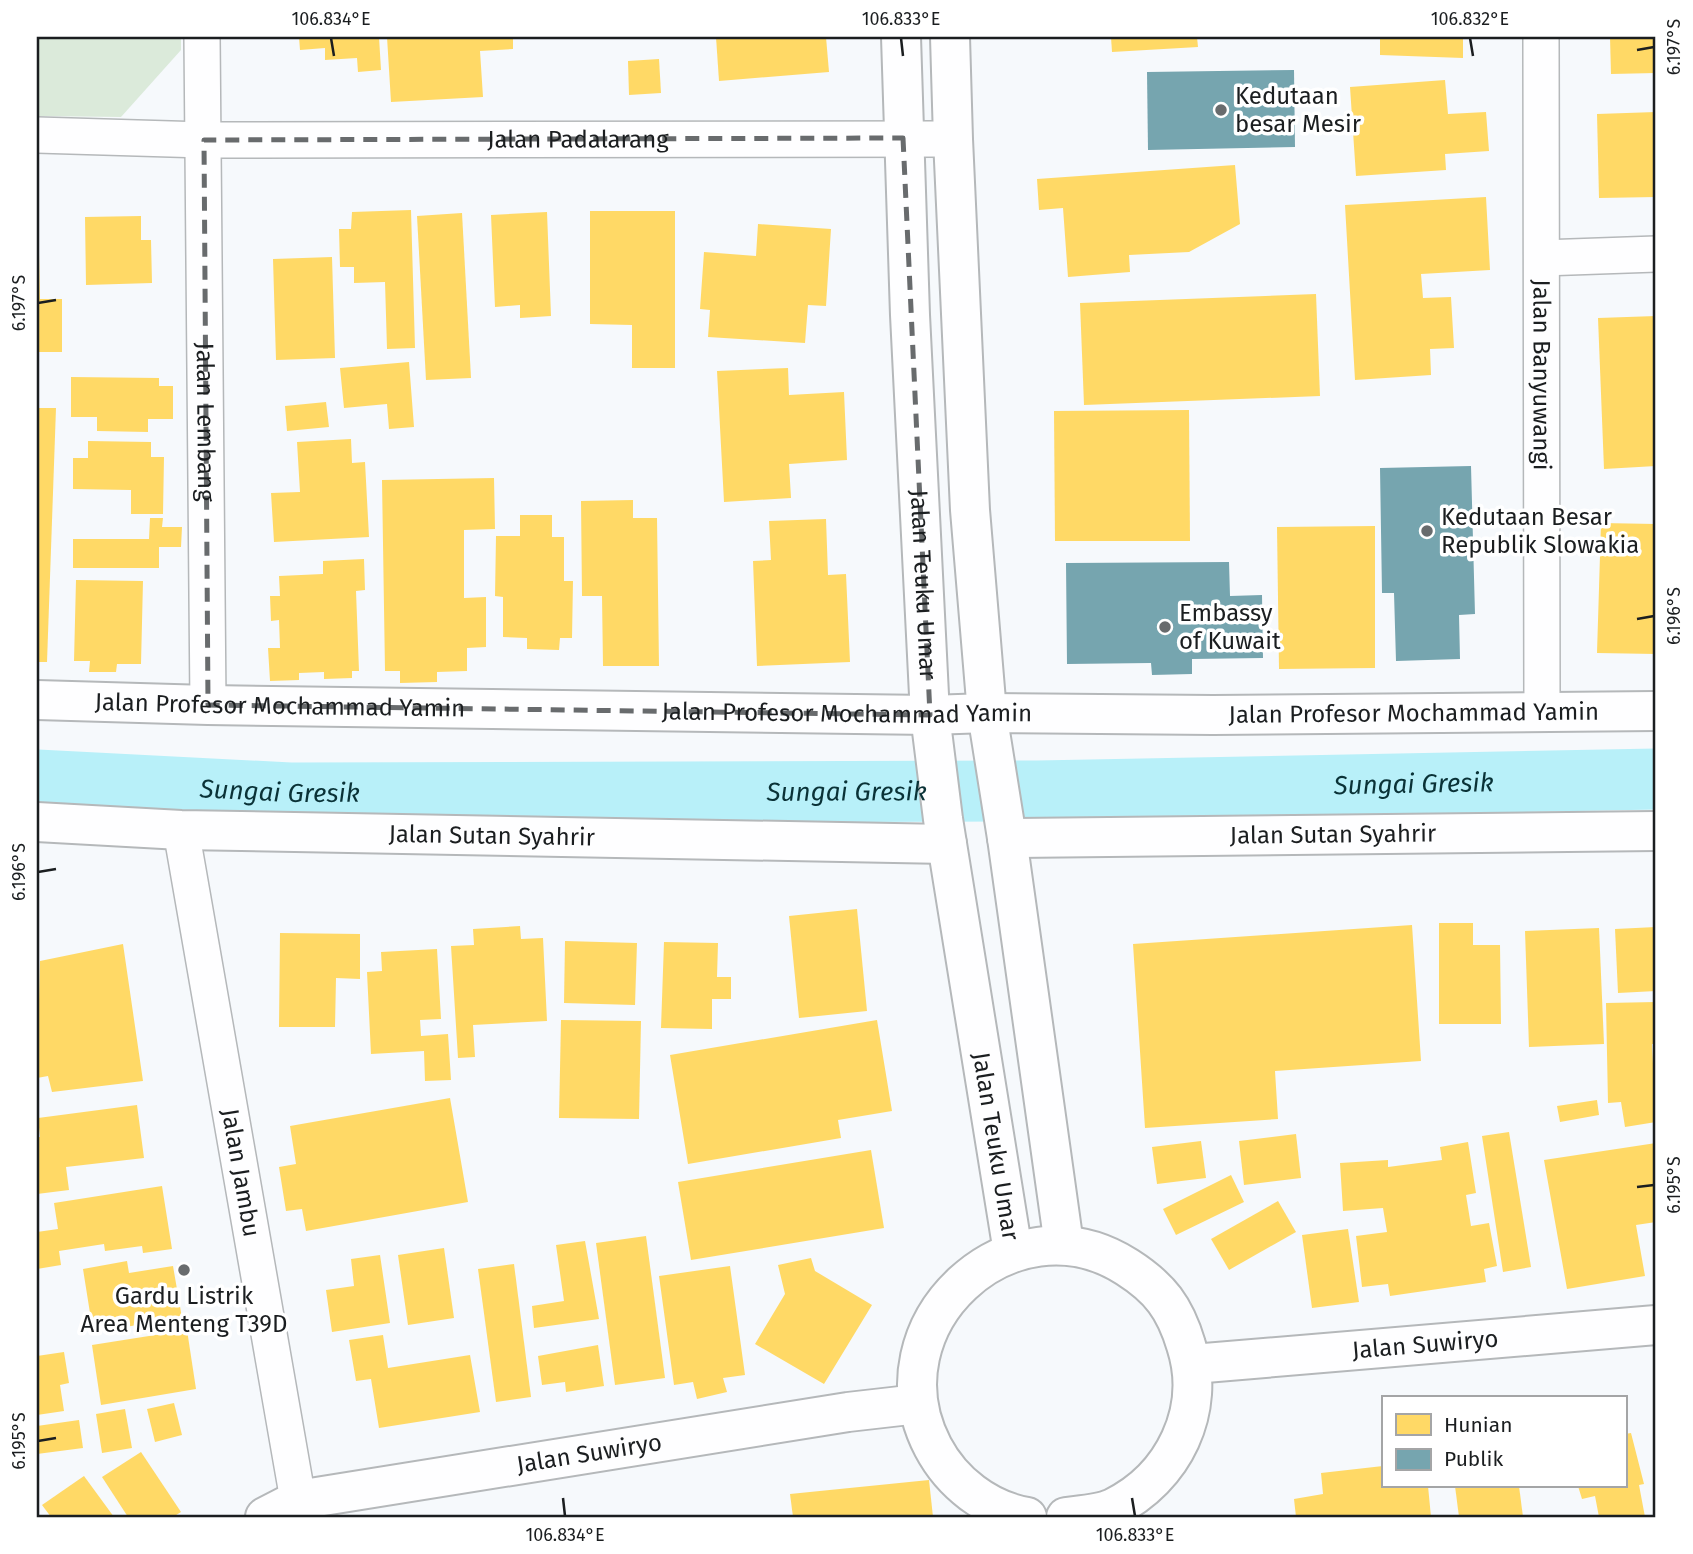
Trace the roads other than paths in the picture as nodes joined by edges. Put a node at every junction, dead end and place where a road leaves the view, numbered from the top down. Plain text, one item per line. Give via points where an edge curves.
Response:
1 (202, 37) edge
2 (901, 37) edge
3 (950, 37) edge
4 (1541, 37) edge
5 (37, 135) edge
6 (903, 138) junction
7 (953, 139) junction
8 (204, 140) junction
9 (1656, 254) edge
10 (1542, 258) junction
11 (37, 700) edge
12 (208, 705) junction
13 (1656, 711) edge
14 (1542, 713) junction
15 (988, 720) junction
16 (931, 722) junction
17 (37, 822) edge
18 (1005, 825) junction
19 (181, 830) junction
20 (1656, 831) edge
21 (945, 832) junction
22 (1064, 1245) junction
23 (1013, 1252) junction
24 (1656, 1325) edge
25 (1192, 1364) junction
26 (918, 1404) junction
27 (288, 1511) edge
28 (1112, 1513) edge
29 (1027, 1517) edge
30 (1066, 1517) edge

1 - 8 street, Jalan Lembang
2 - 6 street, Jalan Teuku Umar
3 - 7 street, Jalan Teuku Umar
4 - 10 street, Jalan Banyuwangi
5 - 8 street
6 - 7 street, Jalan Padalarang
6 - 8 street, Jalan Padalarang
6 - 16 street, Jalan Teuku Umar
7 - 15 street, Jalan Teuku Umar via 970,510
8 - 12 street, Jalan Lembang
9 - 10 street
10 - 14 street, Jalan Banyuwangi
11 - 12 street, Jalan Profesor Mochammad Yamin
12 - 16 street, Jalan Profesor Mochammad Yamin
13 - 14 street, Jalan Profesor Mochammad Yamin
14 - 15 street, Jalan Profesor Mochammad Yamin
15 - 16 street, Jalan Profesor Mochammad Yamin
15 - 18 street, Jalan Teuku Umar
16 - 21 street, Jalan Teuku Umar
17 - 19 street, Jalan Sutan Syahrir
18 - 20 street, Jalan Sutan Syahrir
18 - 22 street, Jalan Teuku Umar
19 - 21 street, Jalan Sutan Syahrir
19 - 27 street, Jalan Jambu
21 - 23 street, Jalan Teuku Umar
22 - 23 street
22 - 25 street via 1110,1256 1150,1282 1179,1319
23 - 26 street via 978,1269 949,1295 928,1328 918,1366
24 - 25 street, Jalan Suwiryo
25 - 28 street via 1192,1409 1177,1450 1149,1485
26 - 27 street, Jalan Suwiryo via 835,1414
26 - 29 street via 926,1434 941,1462 962,1485 988,1504
28 - 30 street

